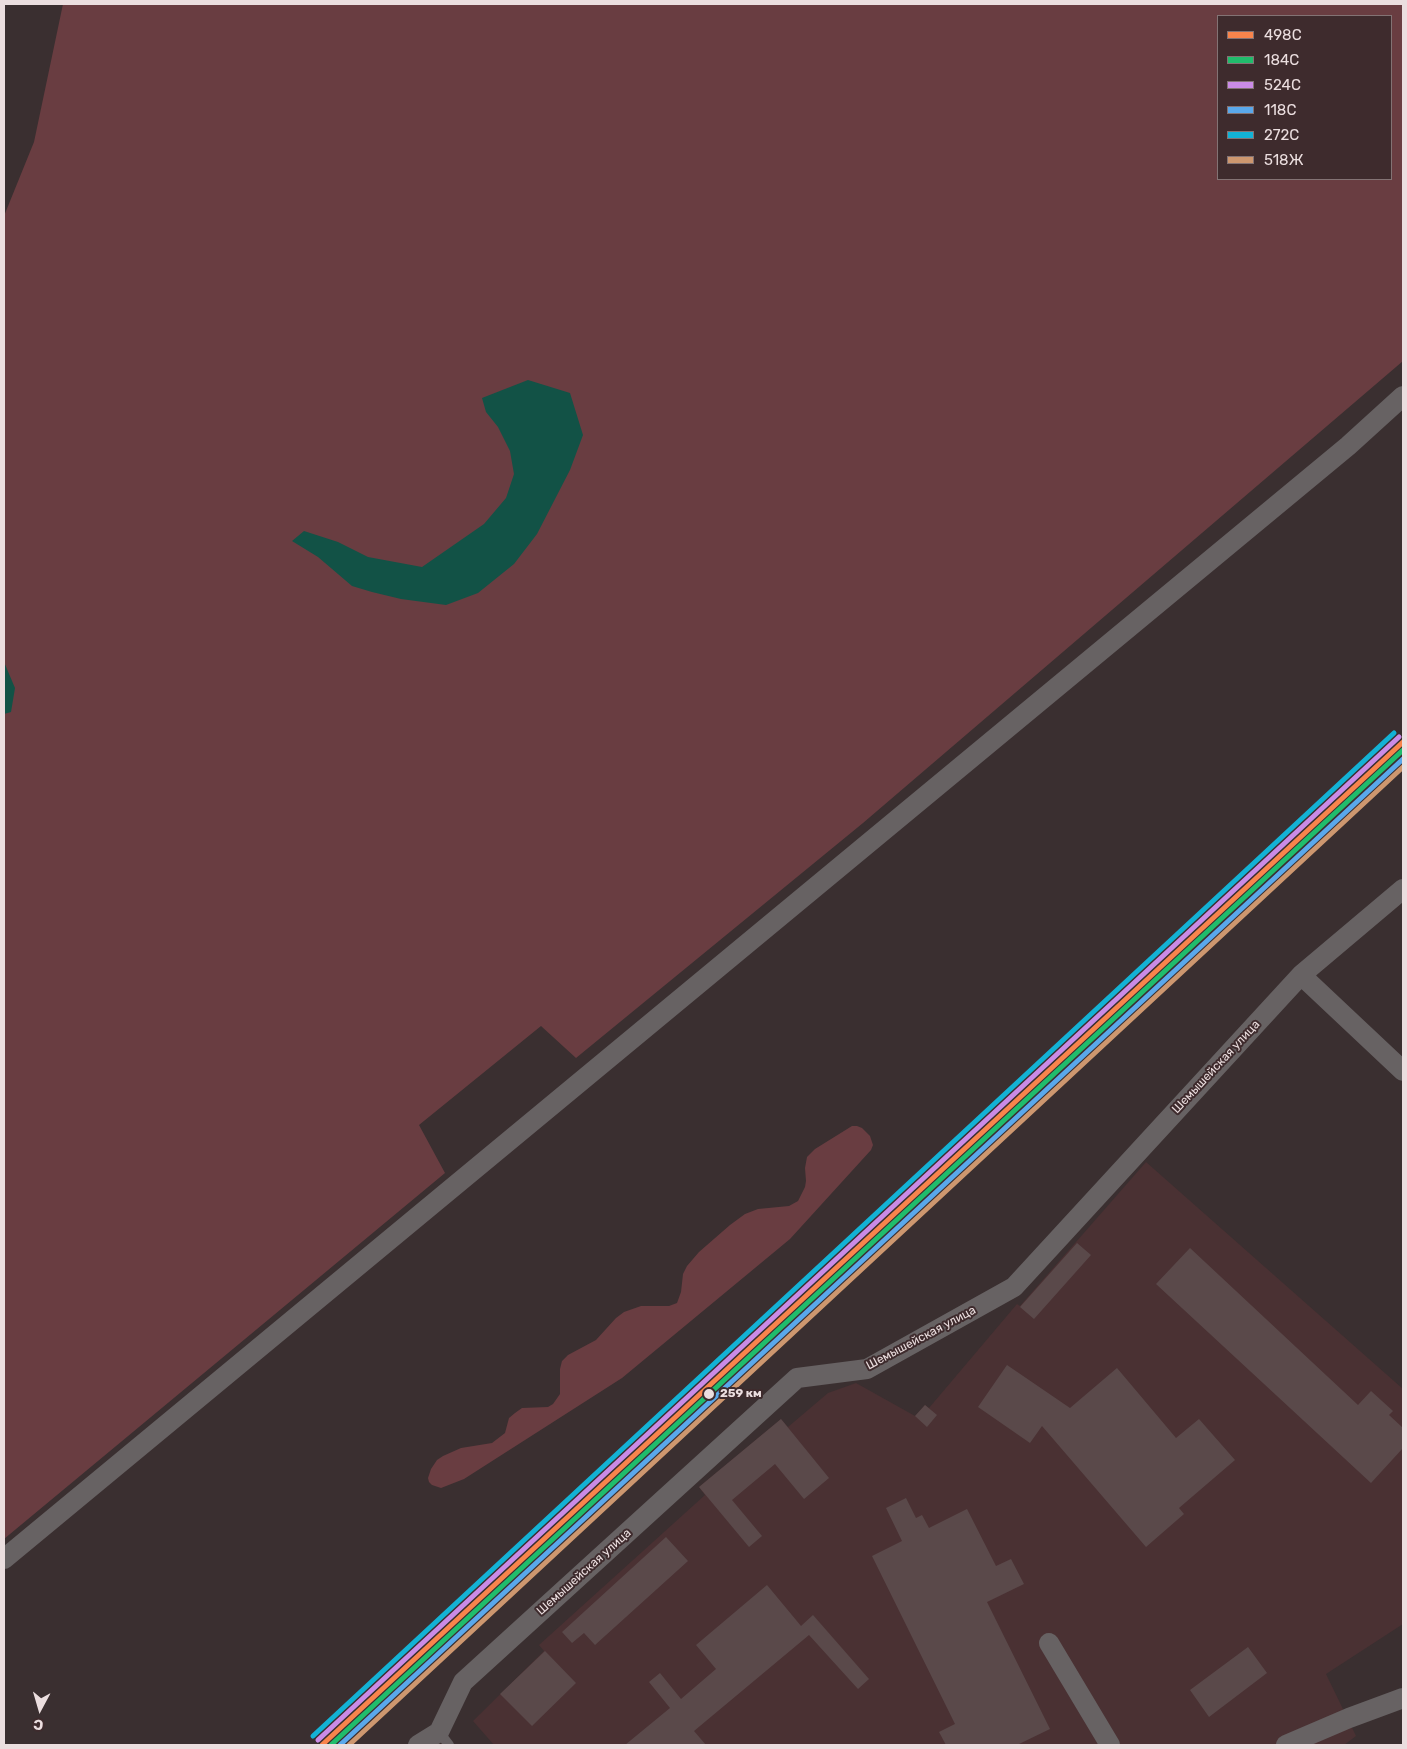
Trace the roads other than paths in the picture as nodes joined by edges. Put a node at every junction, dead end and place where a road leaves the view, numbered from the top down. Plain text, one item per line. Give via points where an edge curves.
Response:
1 (1403, 396) edge
2 (1403, 889) edge
3 (1301, 975) junction
4 (1403, 1071) edge
5 (4, 1559) edge
6 (1049, 1643) dead end
7 (1403, 1698) edge
8 (444, 1739) edge
9 (418, 1745) edge
10 (1110, 1745) edge
11 (1286, 1745) edge

1 - 5 street via 1348,446
2 - 3 street, Шемышейская улица
3 - 4 street
3 - 8 street, Шемышейская улица via 1014,1287 867,1369 797,1378 464,1682
6 - 10 street
7 - 11 street
8 - 9 street, Шемышейская улица

